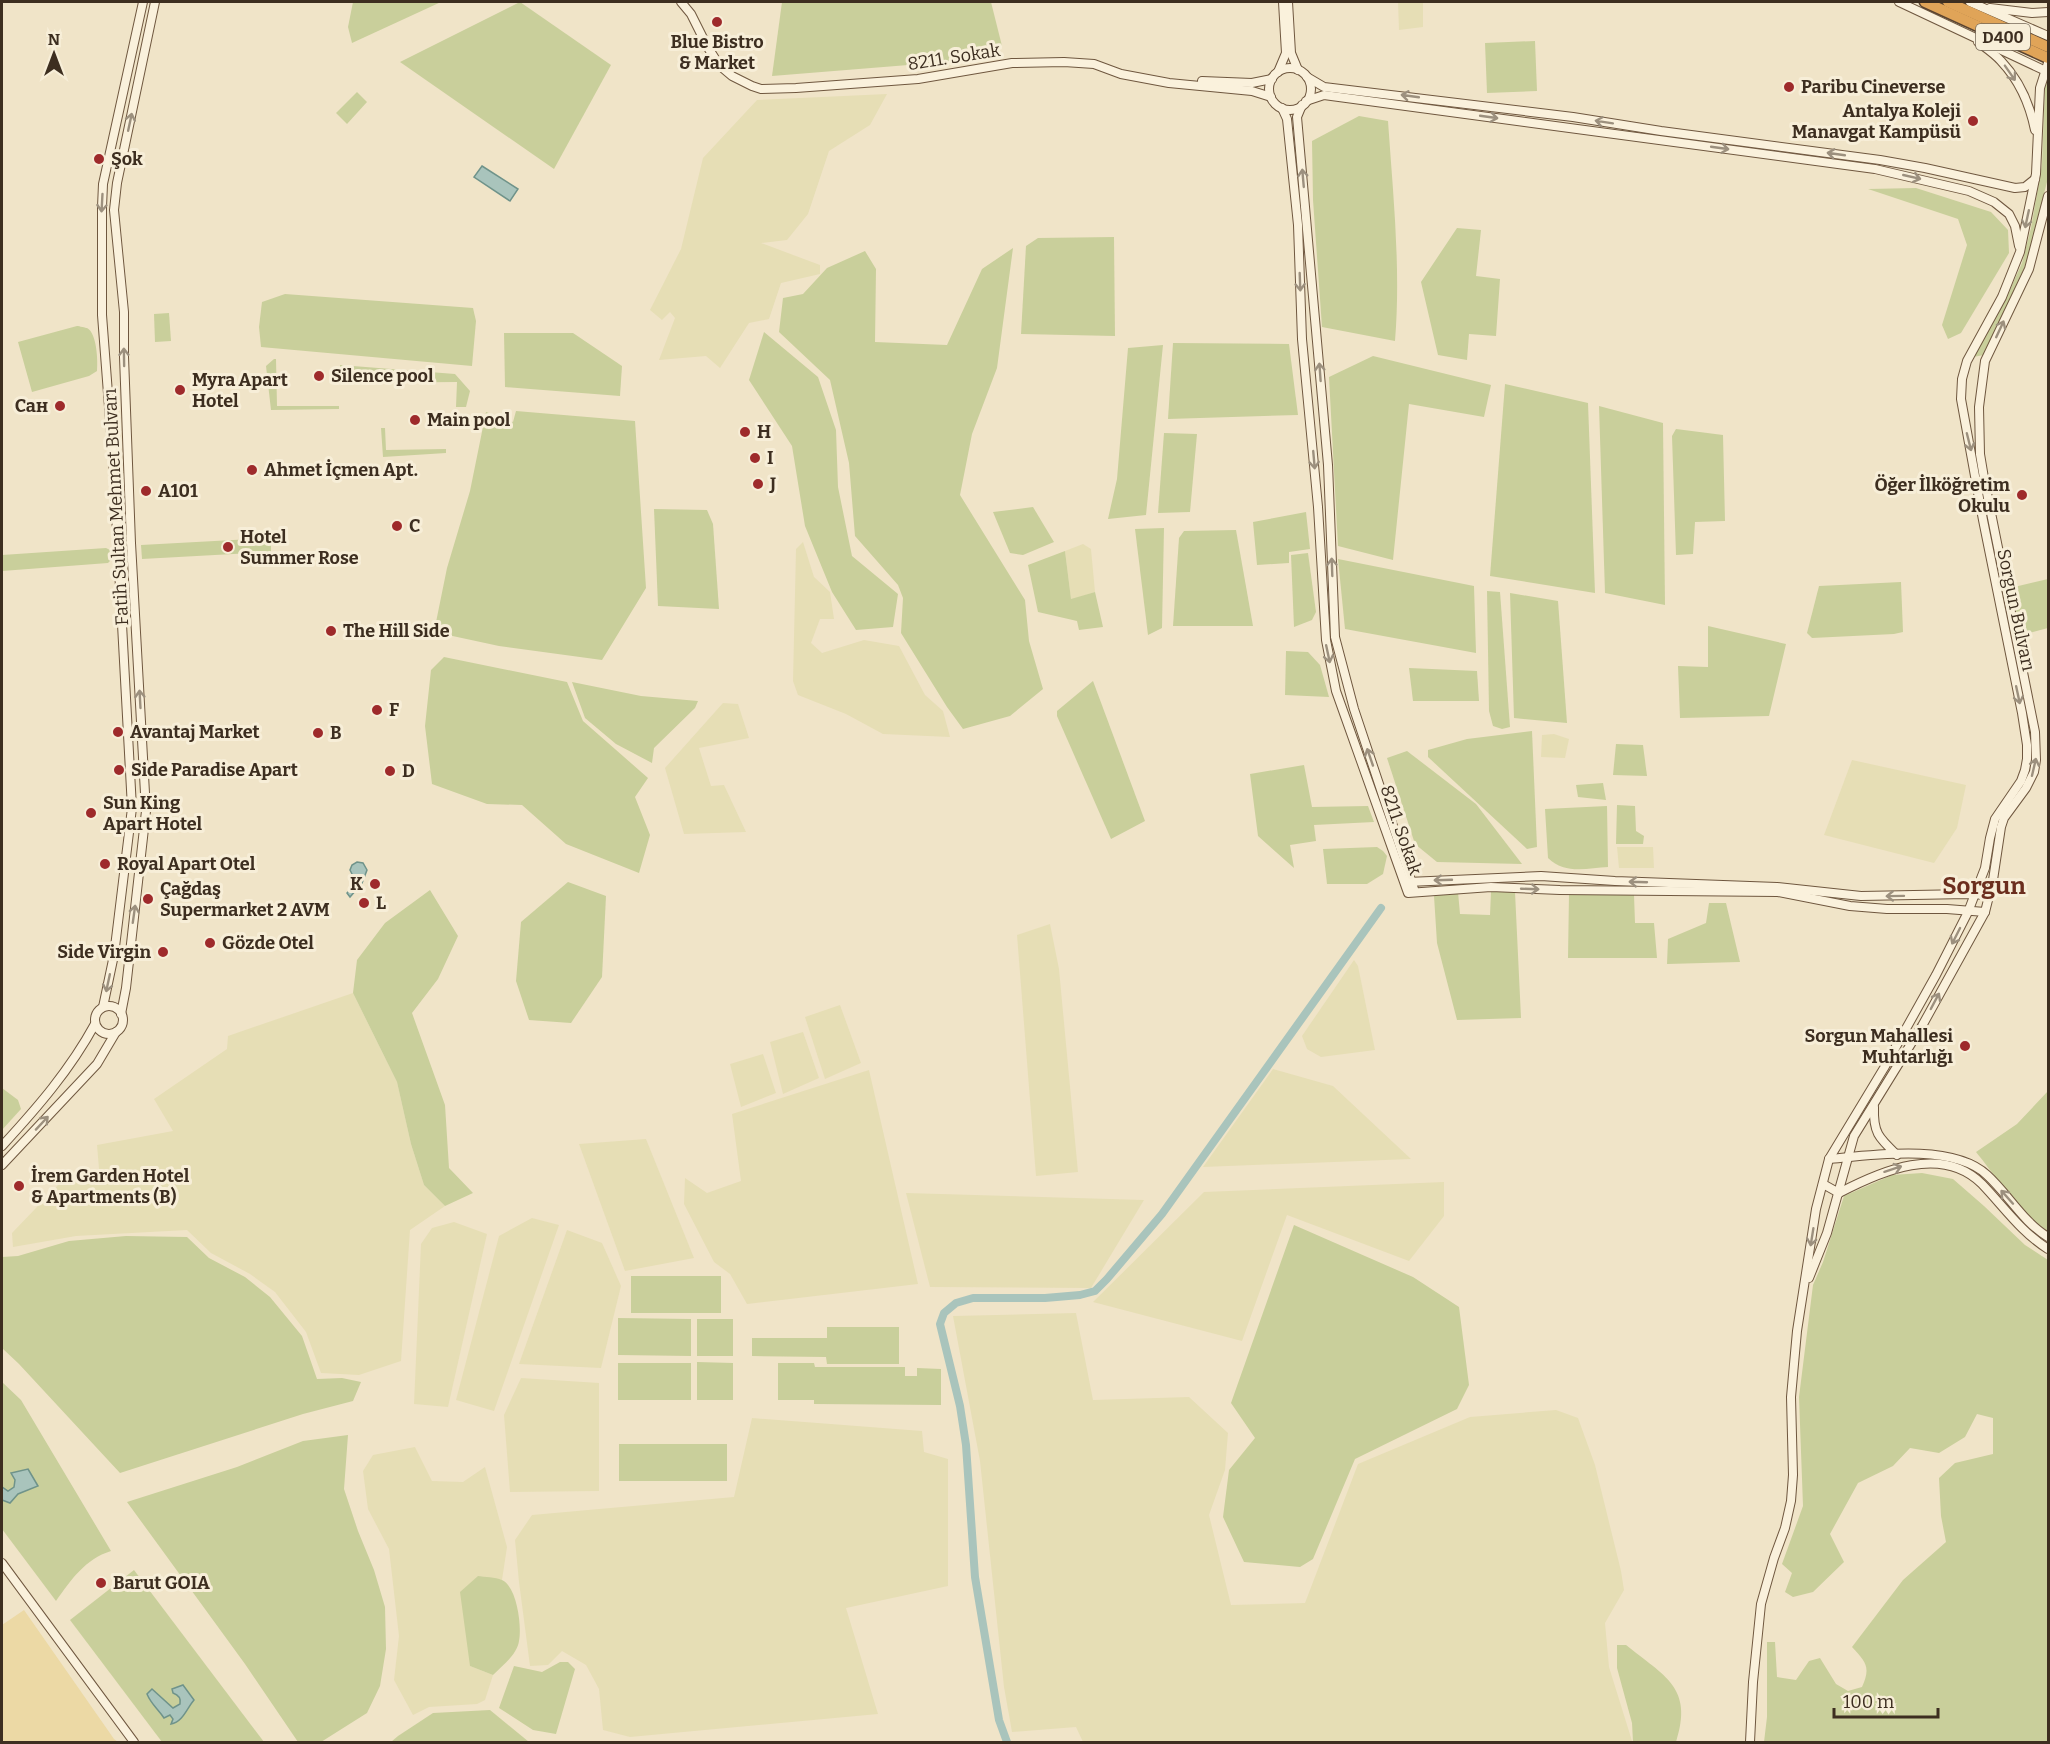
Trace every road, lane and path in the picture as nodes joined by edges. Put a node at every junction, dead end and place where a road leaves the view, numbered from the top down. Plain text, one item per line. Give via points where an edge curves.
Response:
1 (142, 2) edge
2 (155, 2) edge
3 (681, 2) edge
4 (1283, 2) edge
5 (1288, 2) edge
6 (1899, 2) edge
7 (1924, 2) edge
8 (1948, 2) edge
9 (1979, 6) junction
10 (1963, 9) edge
11 (2049, 12) edge
12 (1968, 34) junction
13 (2049, 36) edge
14 (2049, 47) edge
15 (2049, 58) edge
16 (2047, 69) edge
17 (1298, 70) junction
18 (1278, 72) junction
19 (1307, 77) junction
20 (1150, 79) junction
21 (1272, 79) junction
22 (1271, 97) junction
23 (1304, 103) junction
24 (1282, 108) junction
25 (2038, 141) junction
26 (2035, 179) junction
27 (2049, 196) edge
28 (2020, 252) junction
29 (1967, 361) junction
30 (1985, 361) junction
31 (1979, 407) junction
32 (1963, 412) junction
33 (1408, 882) junction
34 (1975, 894) junction
35 (1990, 896) junction
36 (1968, 912) junction
37 (1985, 912) junction
38 (103, 1007) junction
39 (121, 1014) junction
40 (95, 1024) junction
41 (116, 1032) junction
42 (1874, 1106) junction
43 (2, 1146) edge
44 (1897, 1155) junction
45 (1847, 1157) junction
46 (1829, 1159) junction
47 (2, 1165) edge
48 (1823, 1184) junction
49 (1839, 1193) junction
50 (2049, 1237) edge
51 (2049, 1249) edge
52 (1804, 1291) junction
53 (2, 1563) edge
54 (134, 1743) edge
55 (1750, 1743) edge

1 -> 38 main road, Fatih Sultan Mehmet Bulvarı via 102,207 102,315 132,808 114,955
39 -> 2 main road, Fatih Sultan Mehmet Bulvarı via 146,811 123,305 114,210
3 - 20 main road, 8211. Sokak via 719,65 732,76 761,89 918,79 1012,63 1094,64
4 - 18 main road via 1286,53
5 - 17 main road via 1291,53
6 - 12 main road
7 - 10 highway, D400
8 - 10 highway, D400
9 - 10 main road
9 - 11 main road
9 - 13 main road
10 - 14 highway, D400
10 - 15 highway, D400
12 - 16 main road
12 -> 25 main road via 2000,59 2012,74 2027,102
16 - 25 main road, Sorgun Bulvarı via 2040,88
17 - 18 main road via 1287,68
17 - 19 main road
18 - 21 main road
19 - 23 main road via 1310,92
26 -> 19 main road via 2025,187 2015,188 1880,160 1324,87
20 - 21 main road via 1252,83
20 - 22 main road, 8211. Sokak via 1252,91
21 - 22 main road
22 - 24 main road
23 - 24 main road via 1292,109
23 -> 28 main road via 1324,95 1875,169 1969,191 1994,202 2009,214
33 -> 23 main road via 1335,637 1328,465 1297,117
24 -> 33 main road, 8211. Sokak via 1287,119 1298,225 1302,339 1326,640 1336,691
25 - 26 main road, Sorgun Bulvarı
26 -> 28 main road, Sorgun Bulvarı
30 -> 27 main road, Sorgun Bulvarı via 2029,269
28 - 29 main road, Sorgun Bulvarı via 2002,297
29 - 30 main road
29 - 32 main road, Sorgun Bulvarı via 1962,379
30 - 31 main road, Sorgun Bulvarı
31 - 32 main road
35 -> 31 main road, Sorgun Bulvarı via 2001,827 2034,772 2037,746 1984,478
32 -> 34 main road, Sorgun Bulvarı via 2027,745 2020,781 1992,827 1985,868
34 -> 33 main road via 1861,896 1777,887 1541,876
33 -> 36 main road, 8211. Sokak via 1415,892 1491,887 1778,892 1850,906
34 - 35 main road
34 - 36 main road, Sorgun Bulvarı
35 - 37 main road, Sorgun Bulvarı
36 - 37 main road, 8211. Sokak
36 -> 46 main road, Sorgun Bulvarı via 1893,1052
42 -> 37 main road, Sorgun Bulvarı
38 - 39 main road via 111,1006
38 - 40 main road, Fatih Sultan Mehmet Bulvarı via 95,1015
39 - 41 main road, Fatih Sultan Mehmet Bulvarı via 122,1024
40 - 41 main road via 104,1034
40 - 43 main road, Fatih Sultan Mehmet Bulvarı via 61,1079
47 -> 41 main road, Fatih Sultan Mehmet Bulvarı via 97,1064
42 - 44 main road via 1876,1133
42 - 45 main road, Sorgun Bulvarı via 1854,1136
44 - 45 main road
50 -> 44 main road via 2031,1224 1975,1165 1937,1155
45 - 46 main road
45 - 49 main road, Sorgun Bulvarı
46 - 48 main road, Sorgun Bulvarı
48 - 49 main road
48 -> 52 main road, Sorgun Bulvarı
49 -> 51 main road via 1901,1166 1958,1168 1979,1182 2023,1231
49 - 52 main road, Sorgun Bulvarı
52 - 55 main road via 1792,1376 1791,1501 1761,1604
53 - 54 main road

